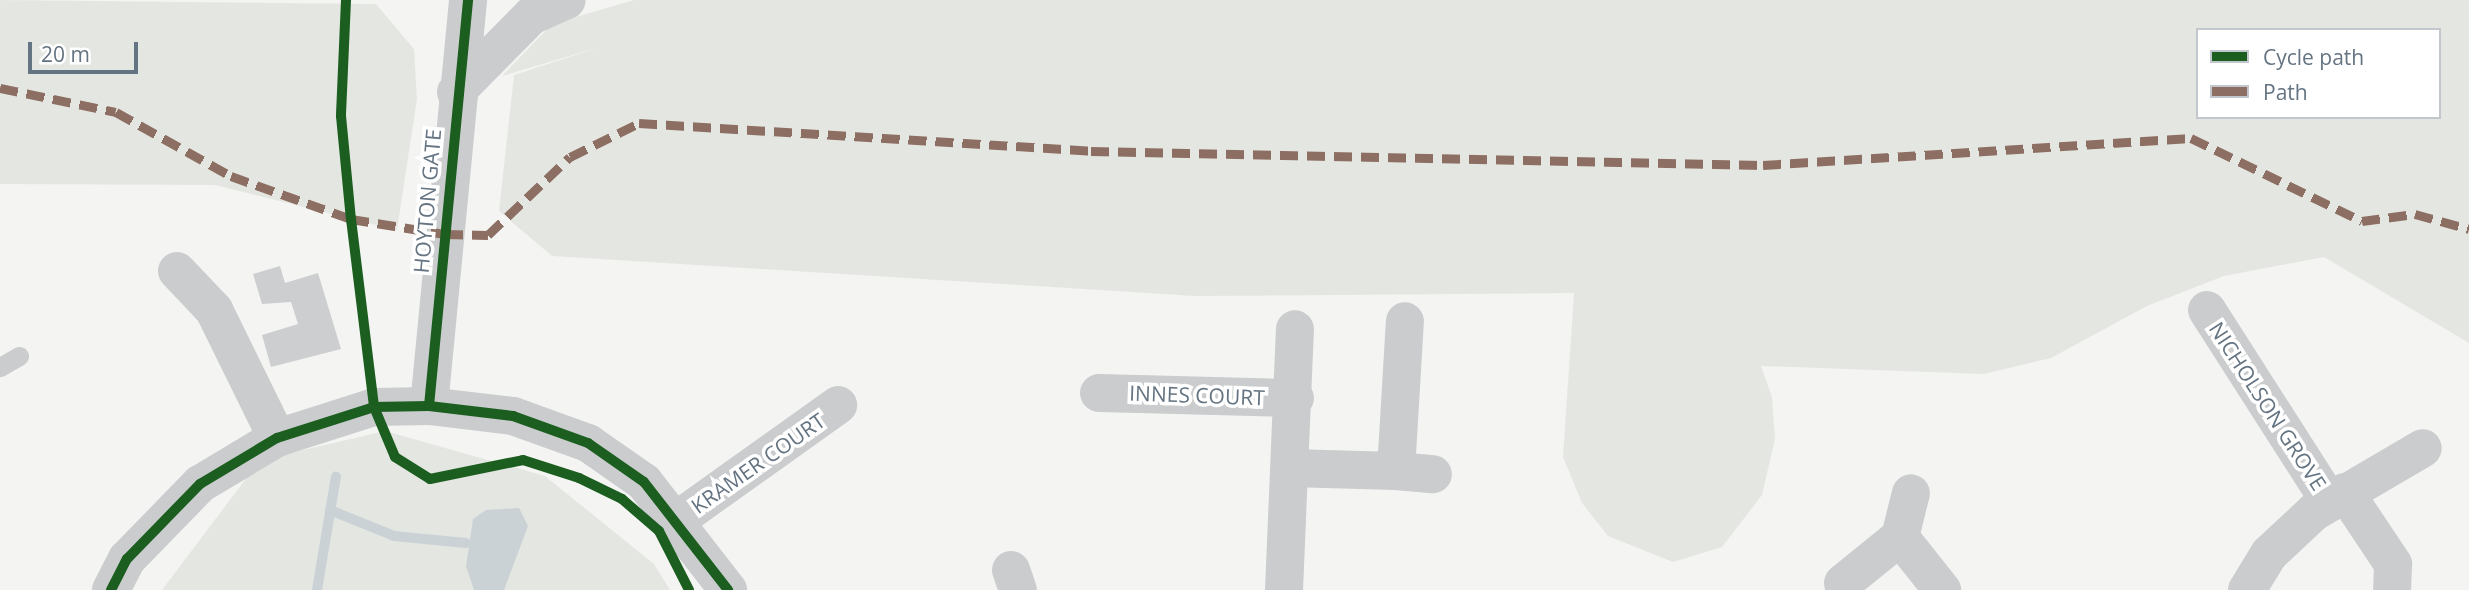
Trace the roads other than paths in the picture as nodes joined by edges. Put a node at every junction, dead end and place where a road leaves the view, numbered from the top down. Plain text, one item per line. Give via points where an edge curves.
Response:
1 (468, 0) edge
2 (567, 0) edge
3 (456, 92) junction
4 (177, 271) dead end
5 (2207, 310) dead end
6 (1405, 321) dead end
7 (1295, 329) dead end
8 (19, 356) dead end
9 (0, 367) edge
10 (1098, 393) dead end
11 (1295, 398) junction
12 (838, 405) dead end
13 (429, 406) junction
14 (277, 438) junction
15 (2423, 448) dead end
16 (1291, 468) junction
17 (1396, 471) junction
18 (1433, 474) dead end
19 (1911, 493) dead end
20 (2337, 496) junction
21 (677, 520) junction
22 (1899, 537) junction
23 (1843, 583) dead end
24 (111, 590) edge
25 (728, 590) edge
26 (1283, 590) edge
27 (1942, 590) edge
28 (2247, 590) edge
29 (2392, 590) edge

1 - 3 street, HOYTON GATE
2 - 3 street via 531,16
3 - 13 street, HOYTON GATE
4 - 14 street via 214,310
5 - 20 street, NICHOLSON GROVE
6 - 17 street
7 - 11 street, INNES COURT
8 - 9 lane
10 - 11 street, INNES COURT
11 - 16 street, INNES COURT
12 - 21 street, KRAMER COURT
13 - 14 street via 374,407
13 - 21 street via 513,415 588,443 644,482
14 - 24 street via 200,484 127,559
15 - 20 street, NICHOLSON GROVE
16 - 17 street
16 - 26 street, INNES COURT
17 - 18 street
19 - 22 street
20 - 28 street, NICHOLSON GROVE via 2269,554
20 - 29 street, NICHOLSON GROVE via 2393,564
21 - 25 street
22 - 23 street
22 - 27 street

